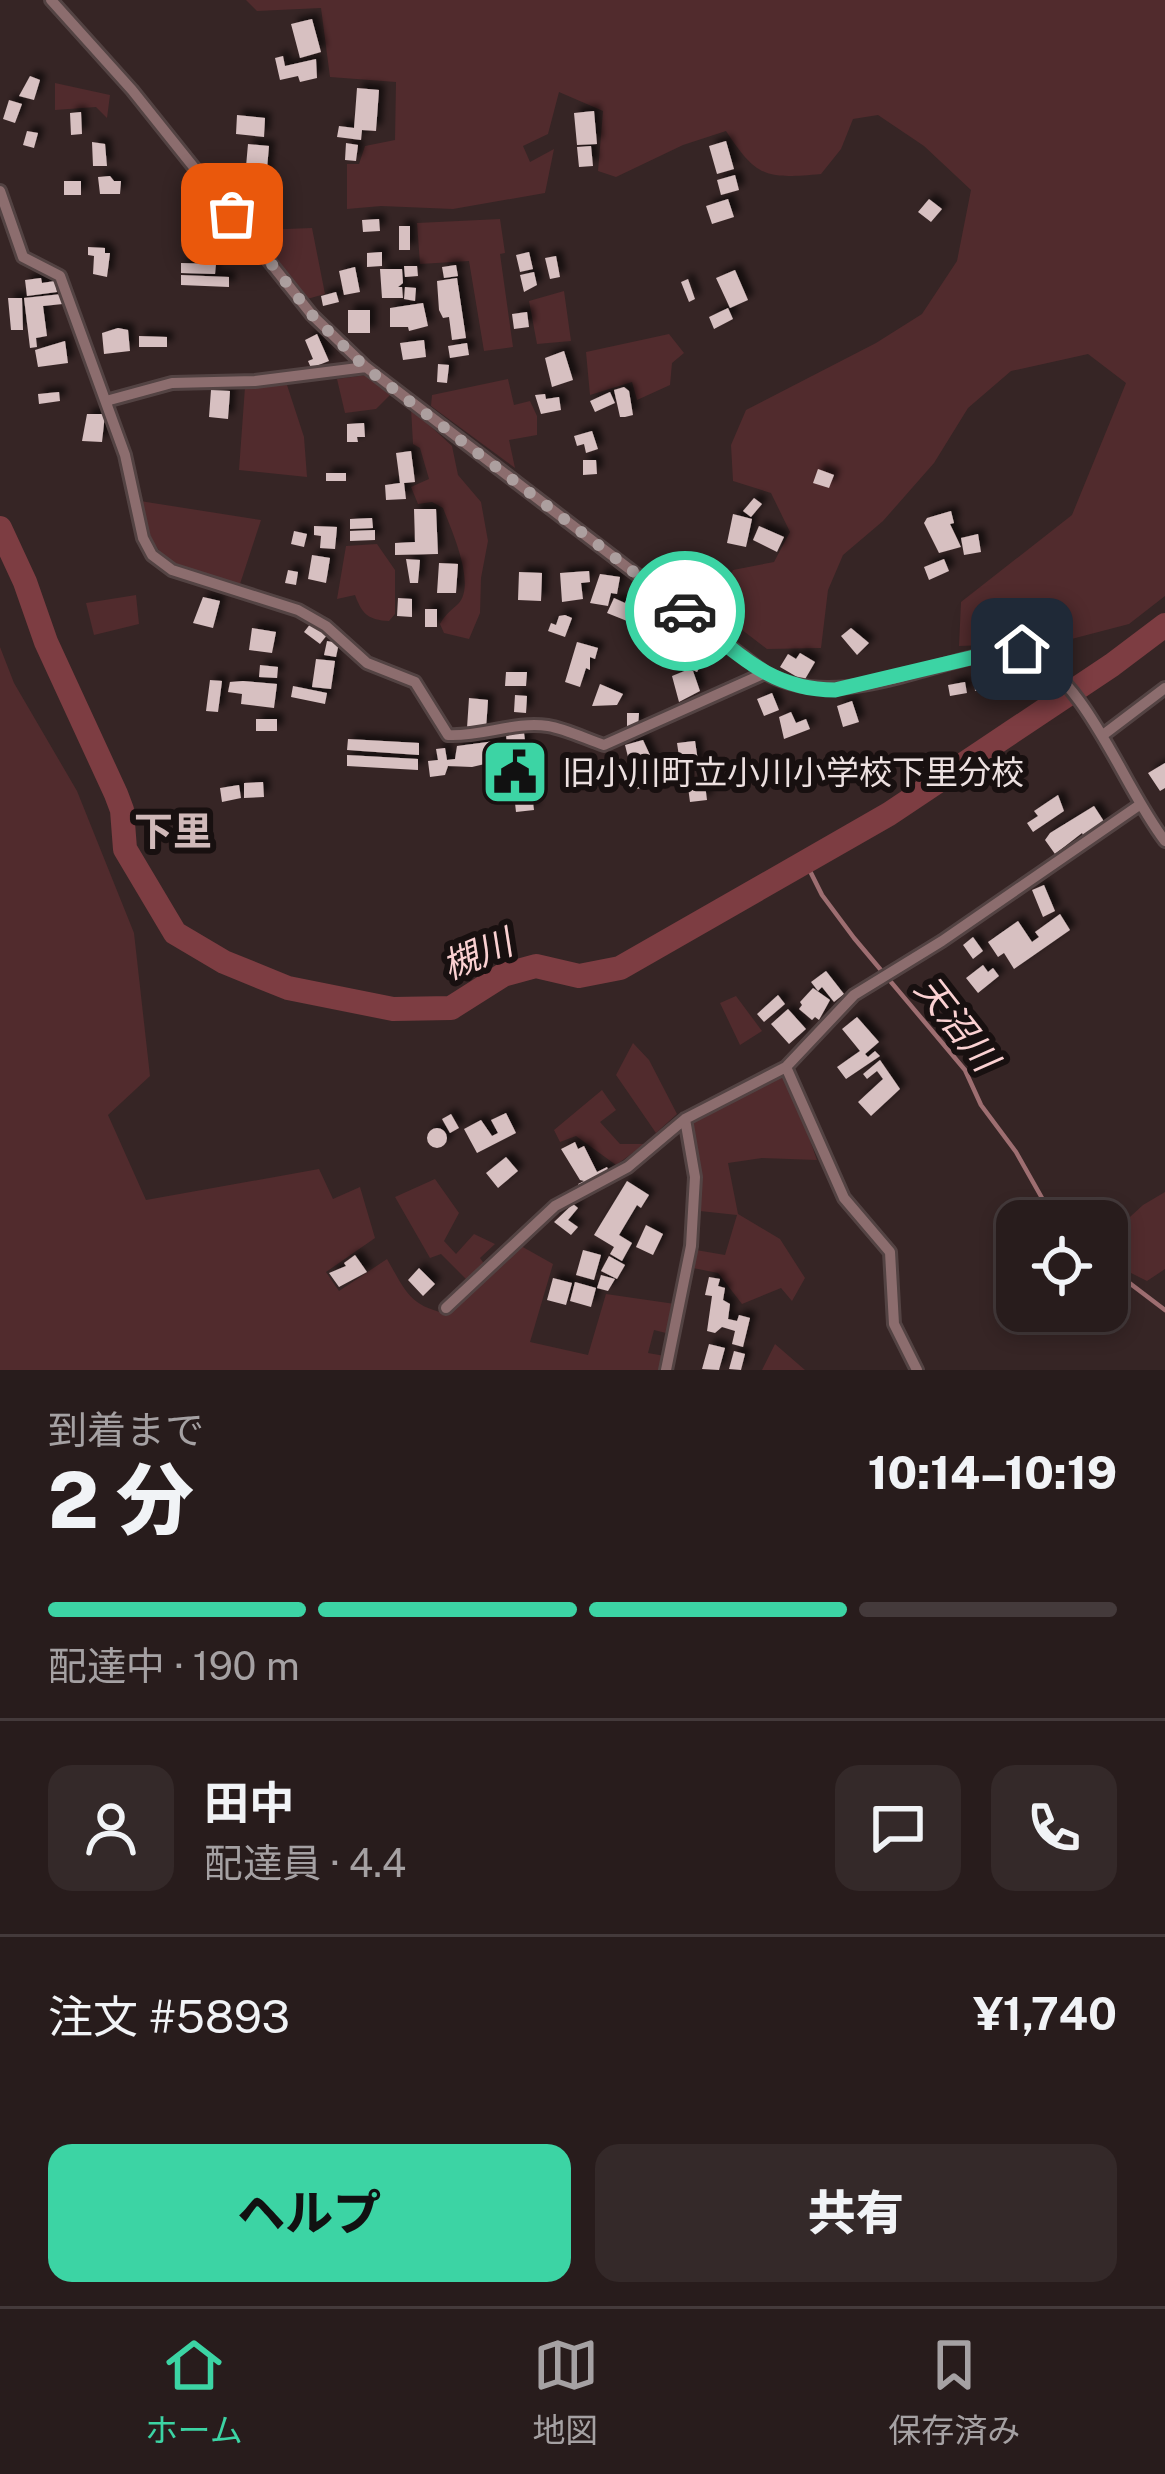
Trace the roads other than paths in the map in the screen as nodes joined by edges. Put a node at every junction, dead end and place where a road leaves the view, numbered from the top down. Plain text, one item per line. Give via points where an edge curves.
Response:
1 (52, 0) edge
2 (0, 191) edge
3 (366, 368) junction
4 (106, 401) junction
5 (765, 674) junction
6 (1165, 688) edge
7 (1100, 732) junction
8 (1138, 806) junction
9 (1165, 841) edge
10 (786, 1067) junction
11 (685, 1119) junction
12 (446, 1308) dead end
13 (666, 1370) edge
14 (917, 1370) edge

1 - 3 street via 312,315
2 - 4 street via 23,257 60,276
3 - 4 street via 172,383
3 - 5 street
4 - 5 street via 152,555 172,570 298,610 331,629 367,663 415,682 448,735 548,726 604,745
5 - 7 street via 790,687 835,690 1022,649 1048,665
6 - 7 street
7 - 8 street
8 - 9 street
8 - 10 street via 854,995
10 - 11 street
10 - 14 street via 844,1198 890,1252 894,1324
11 - 12 street via 628,1167 555,1206
11 - 13 street via 695,1178 691,1246

